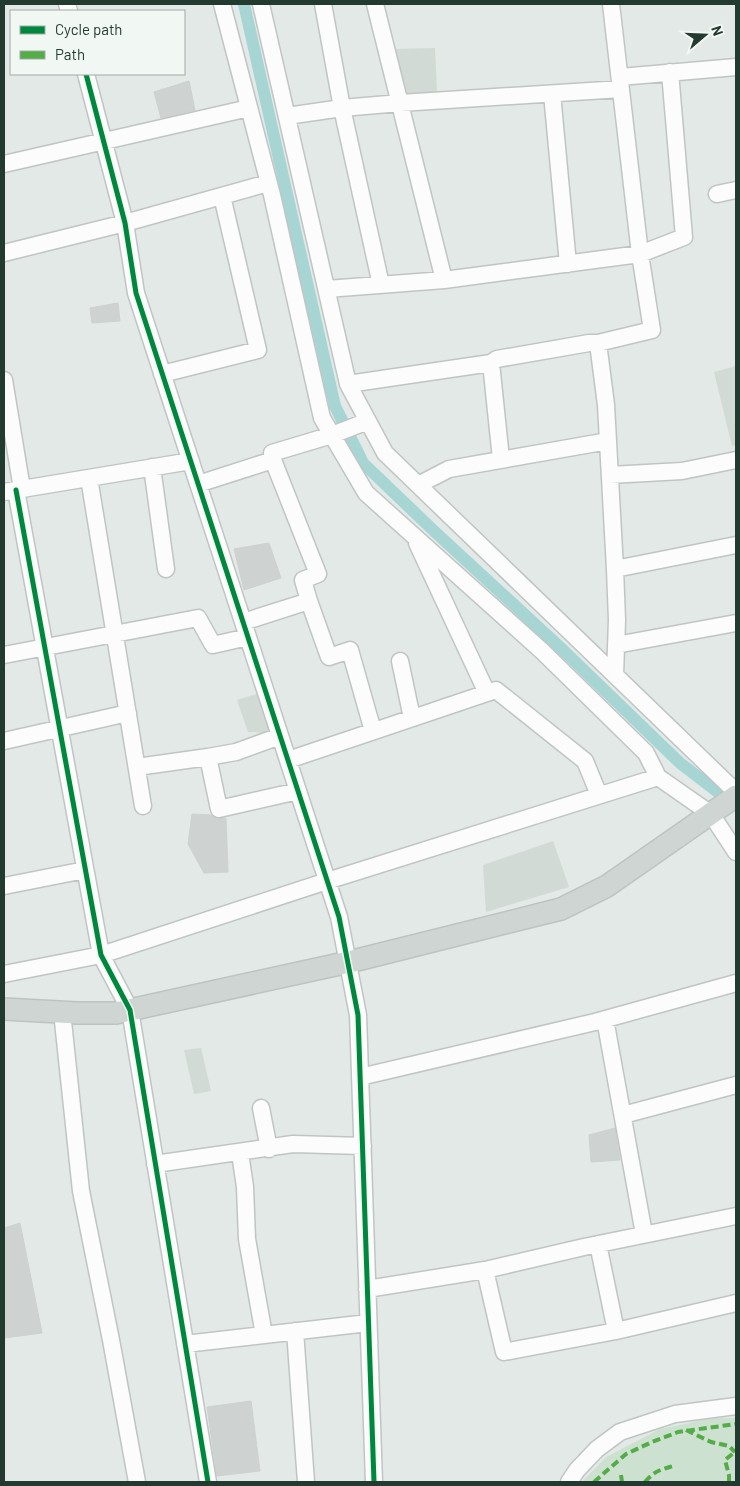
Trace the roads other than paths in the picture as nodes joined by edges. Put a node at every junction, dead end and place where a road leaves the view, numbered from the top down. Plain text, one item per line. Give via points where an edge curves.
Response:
1 (222, 4) edge
2 (261, 4) edge
3 (323, 4) edge
4 (375, 4) edge
5 (611, 4) edge
6 (736, 67) edge
7 (670, 72) junction
8 (86, 75) edge
9 (621, 83) junction
10 (552, 94) junction
11 (400, 103) junction
12 (249, 108) junction
13 (342, 108) junction
14 (287, 116) junction
15 (104, 141) junction
16 (4, 164) edge
17 (268, 183) junction
18 (736, 190) edge
19 (717, 194) dead end
20 (222, 196) junction
21 (125, 223) junction
22 (4, 253) edge
23 (640, 254) junction
24 (568, 264) junction
25 (444, 280) junction
26 (382, 285) junction
27 (327, 289) junction
28 (598, 343) junction
29 (491, 363) junction
30 (162, 374) junction
31 (4, 380) edge
32 (348, 384) junction
33 (368, 421) junction
34 (332, 435) junction
35 (608, 441) junction
36 (501, 459) junction
37 (273, 460) junction
38 (736, 460) edge
39 (191, 461) junction
40 (152, 467) junction
41 (610, 475) junction
42 (89, 478) junction
43 (198, 484) junction
44 (418, 485) junction
45 (14, 490) edge
46 (414, 536) junction
47 (736, 545) edge
48 (166, 568) dead end
49 (615, 569) junction
50 (309, 601) junction
51 (736, 623) edge
52 (246, 630) junction
53 (115, 634) junction
54 (616, 645) junction
55 (45, 648) junction
56 (4, 655) edge
57 (400, 661) dead end
58 (615, 675) junction
59 (487, 693) junction
60 (128, 713) junction
61 (412, 718) junction
62 (59, 728) junction
63 (373, 731) junction
64 (280, 736) junction
65 (4, 741) edge
66 (208, 757) junction
67 (288, 760) junction
68 (137, 767) junction
69 (658, 776) junction
70 (298, 791) junction
71 (736, 792) edge
72 (599, 796) junction
73 (736, 796) edge
74 (143, 806) dead end
75 (711, 814) junction
76 (736, 852) edge
77 (85, 870) junction
78 (327, 880) junction
79 (4, 886) edge
80 (101, 955) junction
81 (349, 962) junction
82 (4, 974) edge
83 (736, 983) edge
84 (4, 1008) edge
85 (130, 1010) junction
86 (62, 1012) junction
87 (606, 1019) junction
88 (360, 1078) junction
89 (736, 1085) edge
90 (261, 1108) dead end
91 (623, 1115) junction
92 (362, 1146) junction
93 (269, 1148) junction
94 (240, 1153) junction
95 (155, 1164) junction
96 (736, 1216) edge
97 (644, 1234) junction
98 (598, 1244) junction
99 (485, 1270) junction
100 (367, 1289) junction
101 (736, 1303) edge
102 (368, 1323) junction
103 (616, 1330) junction
104 (295, 1331) junction
105 (264, 1335) junction
106 (185, 1344) junction
107 (736, 1406) edge
108 (136, 1482) edge
109 (208, 1482) edge
110 (306, 1482) edge
111 (374, 1482) edge
112 (568, 1482) edge

1 - 12 street
2 - 14 street
3 - 13 street
4 - 11 street
5 - 9 street
6 - 7 street
7 - 9 street
7 - 23 street via 684,237
8 - 15 street
9 - 10 street
9 - 23 street
10 - 11 street
10 - 24 street
11 - 13 street
11 - 25 street
12 - 15 street
12 - 17 street
13 - 14 street
13 - 26 street
14 - 27 street
15 - 16 street
15 - 21 street
17 - 20 street
17 - 34 street via 322,418
18 - 19 street
20 - 21 street
20 - 30 street via 258,350
21 - 22 street
21 - 30 street via 136,293
23 - 24 street
23 - 28 street via 652,330
24 - 25 street
25 - 26 street
26 - 27 street
27 - 32 street
28 - 29 street via 497,359
28 - 35 street
29 - 32 street
29 - 36 street
30 - 39 street
31 - 45 street
32 - 33 street
33 - 34 street
33 - 44 street via 385,453
34 - 37 street via 272,453
34 - 46 street via 366,493
35 - 36 street
35 - 41 street
36 - 44 street via 449,469
37 - 43 street
37 - 50 street via 318,574 303,580
38 - 41 street via 682,472
39 - 40 street
39 - 43 street
40 - 42 street
40 - 48 street
41 - 49 street
42 - 45 street
42 - 53 street
43 - 52 street
44 - 58 street
45 - 55 street
46 - 59 street
46 - 69 street via 542,652 646,753
47 - 49 street
49 - 54 street
50 - 52 street
50 - 63 street via 329,658 350,650
51 - 54 street
52 - 53 street via 213,645 198,618
52 - 64 street
53 - 55 street
53 - 60 street
54 - 58 street
55 - 56 street
55 - 62 street
57 - 61 street
58 - 71 street
59 - 61 street
59 - 72 street via 496,690 585,761
60 - 62 street
60 - 68 street
61 - 63 street
62 - 65 street
62 - 77 street
63 - 67 street
64 - 66 street via 236,752
64 - 67 street
66 - 68 street
66 - 70 street via 219,810
67 - 70 street
68 - 74 street
69 - 72 street
69 - 75 street
70 - 78 street
72 - 78 street
73 - 75 main road
75 - 76 street
75 - 81 main road via 607,886 561,909
77 - 79 street
77 - 80 street
78 - 80 street
78 - 81 street
80 - 82 street
80 - 85 street
81 - 85 main road
81 - 88 street via 358,1015
83 - 87 street
84 - 86 main road
85 - 86 main road via 116,1013
85 - 95 street
86 - 108 street via 81,1191
87 - 88 street
87 - 91 street
88 - 92 street
89 - 91 street
90 - 93 street
91 - 97 street
92 - 93 street via 292,1144
92 - 100 street
93 - 94 street
94 - 95 street
94 - 105 street via 248,1239
95 - 106 street
96 - 97 street
97 - 98 street
98 - 99 street
98 - 103 street
99 - 100 street
99 - 103 street via 504,1352
100 - 102 street
101 - 103 street
102 - 104 street
102 - 111 street
104 - 105 street
104 - 110 street
105 - 106 street
106 - 109 street
107 - 112 street via 675,1414 620,1432 597,1449

